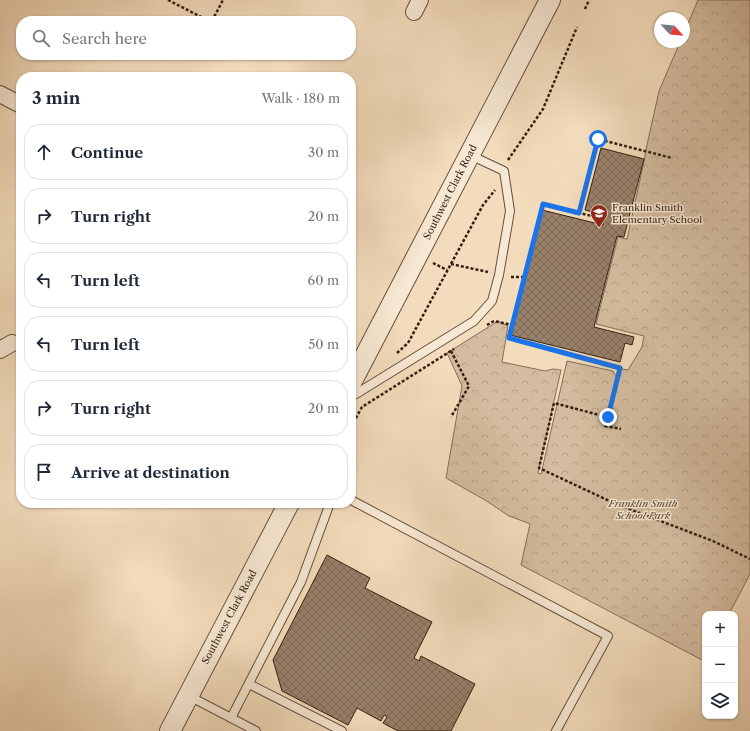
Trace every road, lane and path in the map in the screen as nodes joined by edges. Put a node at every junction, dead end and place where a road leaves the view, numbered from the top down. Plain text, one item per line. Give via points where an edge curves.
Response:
1 (168, 0) edge
2 (223, 0) edge
3 (550, 0) edge
4 (589, 0) edge
5 (585, 9) dead end
6 (201, 16) edge
7 (214, 16) edge
8 (577, 27) dead end
9 (0, 94) edge
10 (16, 102) edge
11 (470, 155) junction
12 (672, 158) dead end
13 (508, 160) dead end
14 (499, 185) dead end
15 (579, 213) junction
16 (605, 219) dead end
17 (430, 262) dead end
18 (451, 264) junction
19 (447, 270) junction
20 (488, 272) dead end
21 (524, 276) junction
22 (511, 277) dead end
23 (451, 351) dead end
24 (446, 355) dead end
25 (395, 356) dead end
26 (356, 373) edge
27 (356, 395) edge
28 (451, 417) dead end
29 (608, 417) junction
30 (356, 418) edge
31 (622, 429) dead end
32 (356, 503) edge
33 (286, 508) edge
34 (328, 508) edge
35 (750, 559) edge
36 (249, 684) junction
37 (188, 696) junction
38 (231, 718) junction
39 (170, 731) edge
40 (256, 731) edge
41 (342, 731) edge
42 (556, 731) edge

1 - 6 path
2 - 7 path
3 - 11 street, Southwest Clark Road
4 - 5 path
8 - 13 path via 542,109
9 - 10 street
11 - 26 street, Southwest Clark Road
11 - 27 lane via 504,172 510,212 492,301 474,321
12 - 15 path via 598,139
14 - 18 path via 483,204
15 - 16 path
15 - 21 path via 543,204
17 - 19 path
18 - 19 path
18 - 20 path
19 - 25 path via 408,342
21 - 22 path
21 - 29 path via 509,338 620,368
23 - 28 path via 469,386
24 - 30 path via 362,407
29 - 31 path via 605,426
29 - 35 path via 554,402 539,468 616,504 713,541
32 - 42 lane via 608,636
33 - 37 street, Southwest Clark Road
34 - 36 lane via 301,582
36 - 38 lane
36 - 41 lane
37 - 38 lane
37 - 39 street, Southwest Clark Road
38 - 40 lane

